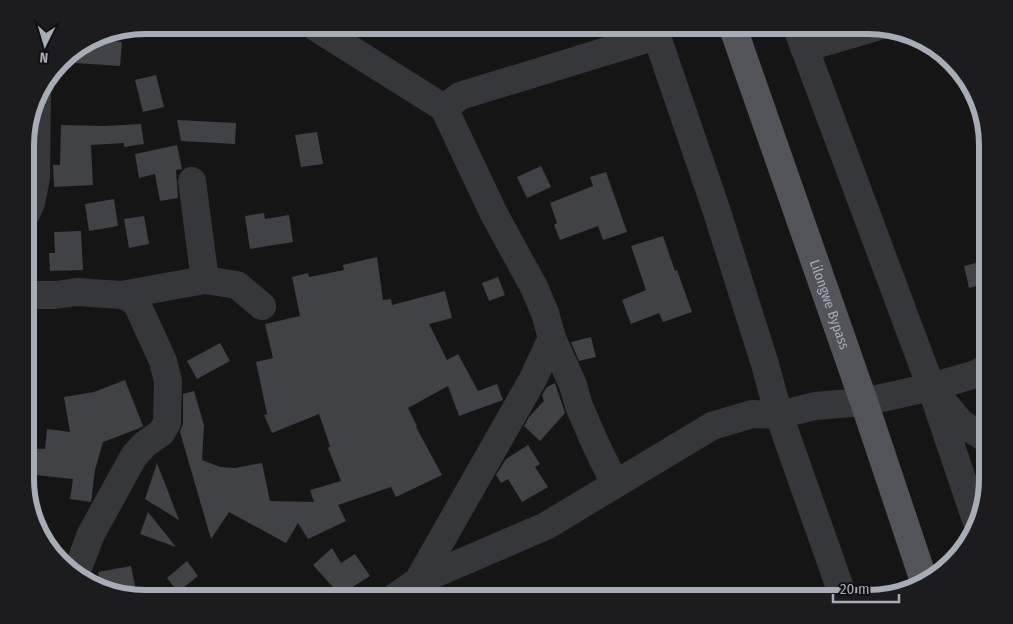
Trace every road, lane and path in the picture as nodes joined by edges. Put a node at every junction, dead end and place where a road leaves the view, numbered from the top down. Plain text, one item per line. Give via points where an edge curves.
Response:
1 (326, 34) edge
2 (642, 34) edge
3 (655, 34) edge
4 (735, 34) edge
5 (817, 34) edge
6 (800, 36) edge
7 (444, 108) junction
8 (37, 123) edge
9 (192, 181) dead end
10 (34, 188) edge
11 (205, 280) junction
12 (34, 295) edge
13 (121, 295) junction
14 (262, 306) dead end
15 (552, 338) junction
16 (979, 372) edge
17 (930, 387) junction
18 (864, 402) junction
19 (779, 415) junction
20 (979, 434) edge
21 (615, 484) junction
22 (974, 513) edge
23 (78, 568) edge
24 (922, 576) edge
25 (418, 581) junction
26 (405, 590) edge
27 (841, 590) edge

1 - 7 street
2 - 7 street via 460,96
3 - 19 street via 716,209
4 - 18 main road, Lilongwe Bypass
5 - 6 street
6 - 17 street
7 - 15 street via 494,214 534,286
8 - 10 street
9 - 11 street
11 - 13 street
11 - 14 street via 237,286
12 - 13 street via 78,292
13 - 23 street via 137,304 163,361 168,381 167,422 161,433 134,456 91,534
15 - 21 street
15 - 25 street via 534,379
16 - 17 street
17 - 18 street
17 - 20 street via 961,423
17 - 22 street
18 - 19 street via 815,406
18 - 24 main road, Lilongwe Bypass
19 - 21 street via 752,414 712,426
19 - 27 street
21 - 25 street via 546,526
25 - 26 street

